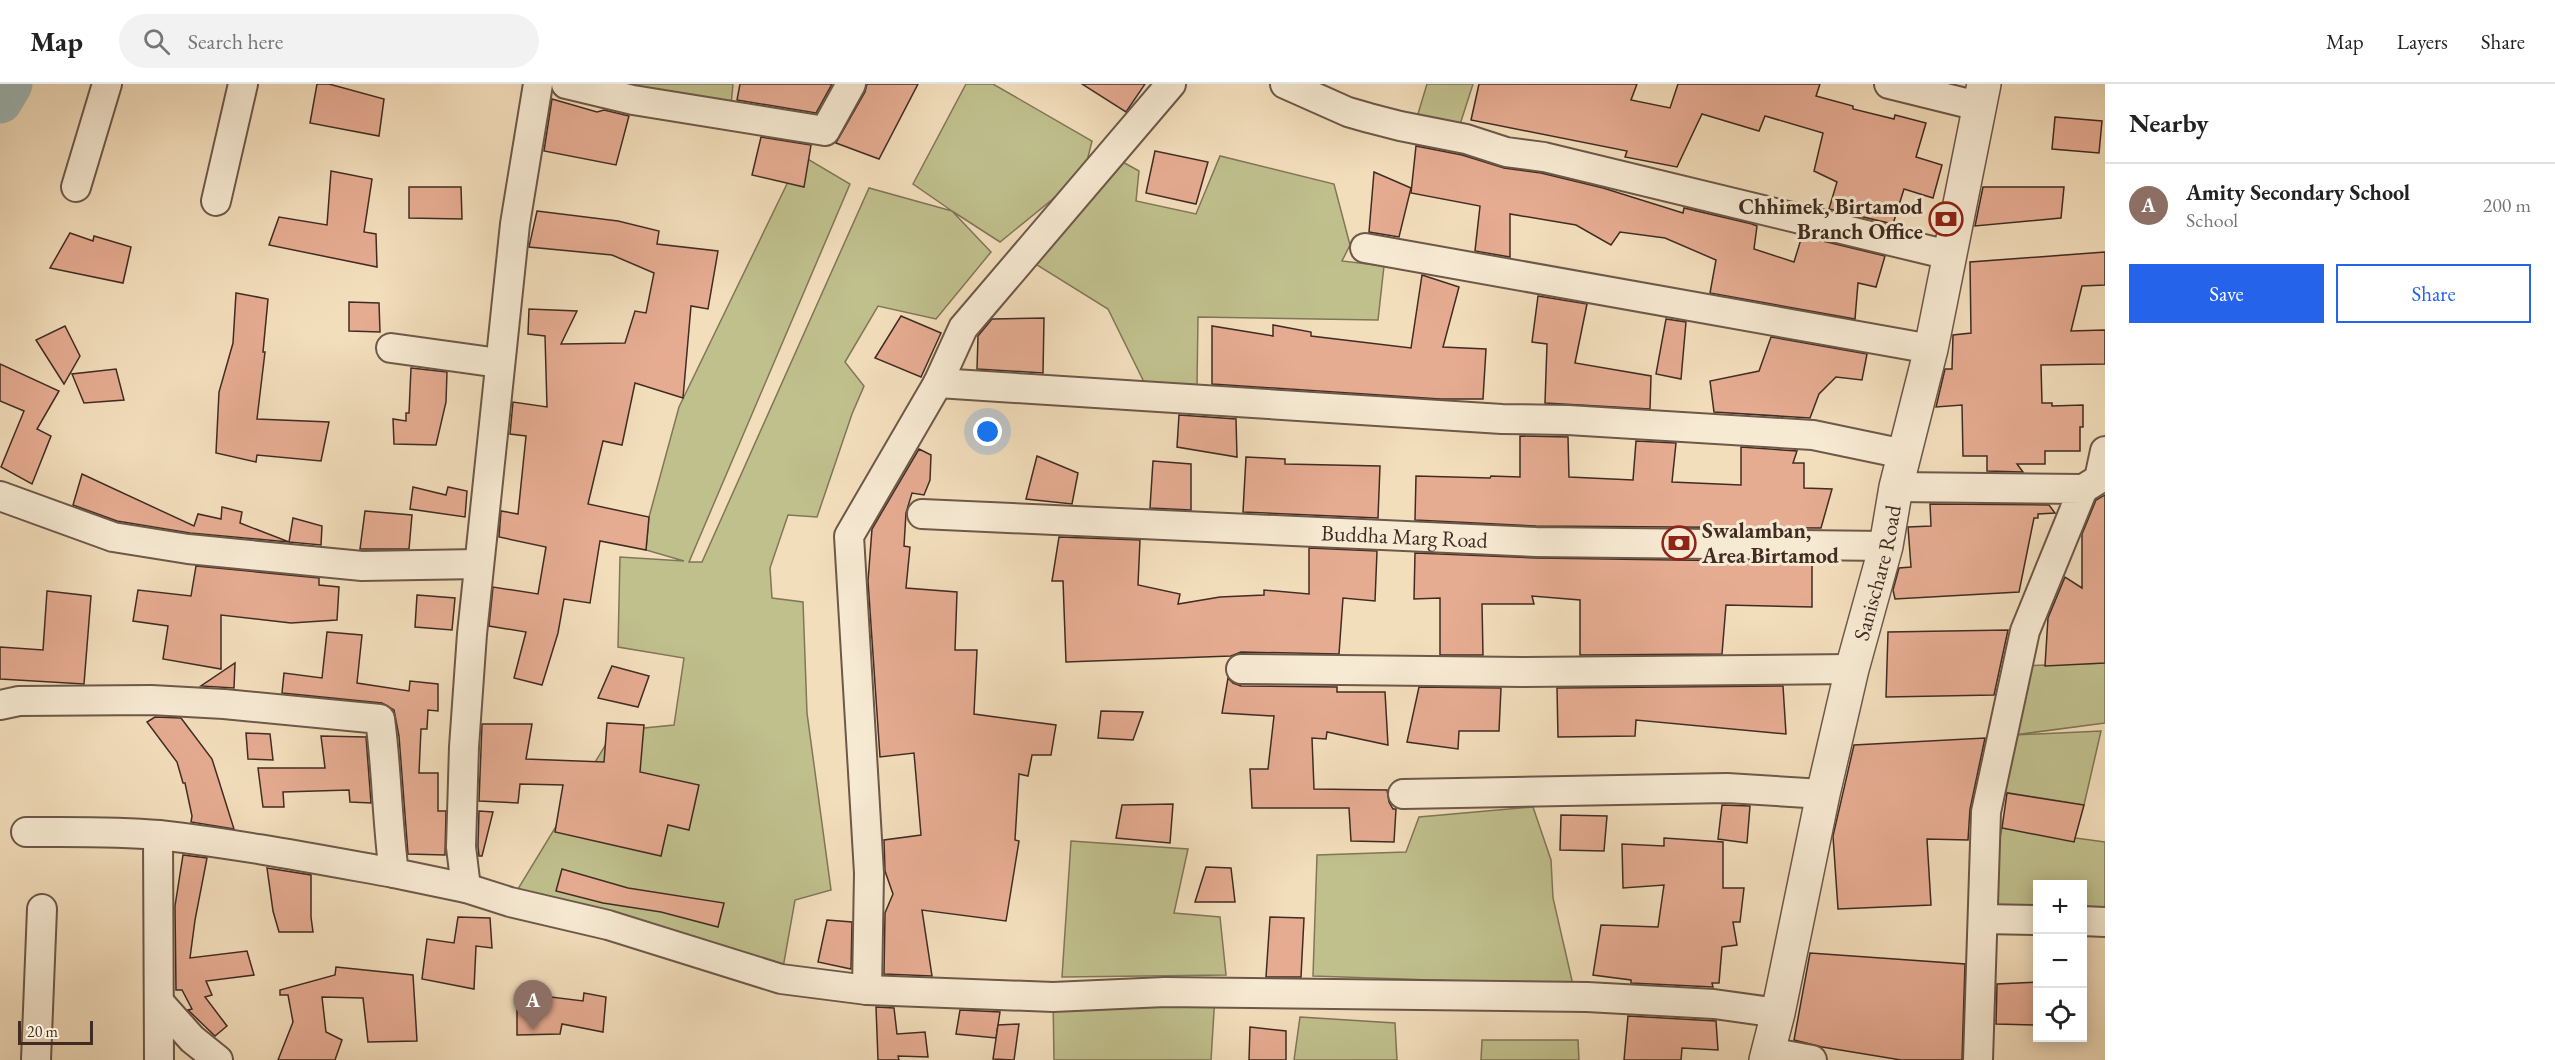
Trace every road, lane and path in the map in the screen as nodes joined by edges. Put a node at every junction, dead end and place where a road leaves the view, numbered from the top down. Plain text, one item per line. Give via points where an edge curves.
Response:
1 (107, 84) edge
2 (243, 84) edge
3 (538, 84) edge
4 (566, 84) edge
5 (851, 84) edge
6 (1171, 84) edge
7 (1285, 84) edge
8 (1889, 84) edge
9 (1981, 95) edge
10 (76, 187) dead end
11 (216, 201) dead end
12 (1365, 248) dead end
13 (1948, 255) junction
14 (391, 348) dead end
15 (1930, 349) junction
16 (499, 363) junction
17 (938, 383) junction
18 (2105, 451) edge
19 (1904, 454) junction
20 (1896, 487) junction
21 (2094, 489) edge
22 (0, 496) edge
23 (922, 514) dead end
24 (1886, 546) junction
25 (479, 564) junction
26 (1241, 669) dead end
27 (1852, 669) junction
28 (0, 705) edge
29 (1403, 794) dead end
30 (1823, 794) junction
31 (26, 832) dead end
32 (158, 835) junction
33 (394, 873) junction
34 (466, 888) junction
35 (42, 909) dead end
36 (1983, 919) junction
37 (2033, 920) edge
38 (2087, 921) edge
39 (2105, 922) edge
40 (867, 990) junction
41 (159, 1002) junction
42 (1778, 1013) junction
43 (1767, 1056) edge
44 (36, 1060) edge
45 (159, 1060) edge
46 (218, 1060) edge
47 (1812, 1060) edge
48 (1978, 1060) edge

1 - 10 street
2 - 11 street
3 - 16 street via 514,224
4 - 5 street via 633,100 825,131
6 - 17 street via 963,328
7 - 13 street via 1348,112 1400,126
8 - 9 street
9 - 13 street, Sanischare Road
12 - 15 street
13 - 15 street, Sanischare Road
14 - 16 street
15 - 19 street, Sanischare Road
16 - 25 street
17 - 19 street via 1813,435
17 - 40 street via 849,536 869,873
18 - 21 street
19 - 20 street, Sanischare Road
20 - 21 street
20 - 24 street, Sanischare Road
21 - 36 street via 2025,631 1986,812
22 - 25 street via 113,537 188,549 362,566
23 - 24 street, Buddha Marg Road via 1536,542
24 - 27 street, Sanischare Road
25 - 34 street via 464,758 461,847
26 - 27 street
27 - 30 street, Sanischare Road
28 - 33 street via 20,701 151,700 380,719
29 - 30 street via 1727,788
30 - 42 street, Sanischare Road
31 - 32 street
32 - 33 street via 264,849
32 - 41 street
33 - 34 street
34 - 40 street via 608,925 772,977
35 - 44 street
36 - 37 street
36 - 48 street
38 - 39 street
40 - 42 street via 1053,997 1166,992 1587,997 1714,1004
41 - 45 street
41 - 46 street via 192,1039
42 - 43 street, Sanischare Road
43 - 47 street

